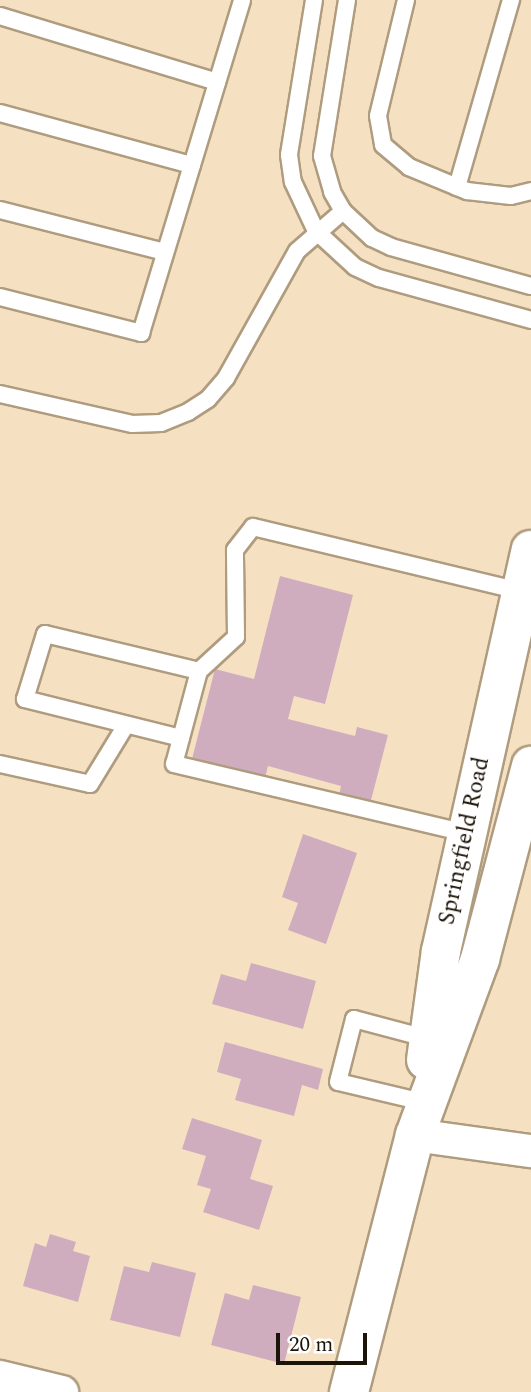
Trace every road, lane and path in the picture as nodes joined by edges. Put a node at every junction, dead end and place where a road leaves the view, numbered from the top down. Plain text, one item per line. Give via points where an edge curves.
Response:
1 (242, 0) edge
2 (314, 0) edge
3 (347, 0) edge
4 (407, 0) edge
5 (511, 0) edge
6 (0, 16) edge
7 (217, 82) junction
8 (0, 113) edge
9 (192, 165) junction
10 (457, 187) junction
11 (531, 191) edge
12 (0, 210) edge
13 (343, 211) junction
14 (316, 231) junction
15 (166, 252) junction
16 (531, 279) edge
17 (513, 281) junction
18 (531, 286) edge
19 (0, 297) edge
20 (531, 320) edge
21 (0, 394) edge
22 (531, 550) edge
23 (520, 591) junction
24 (199, 671) junction
25 (126, 725) junction
26 (181, 738) junction
27 (0, 764) edge
28 (531, 766) edge
29 (466, 833) junction
30 (429, 1039) junction
31 (421, 1113) junction
32 (531, 1151) edge
33 (0, 1377) edge
34 (62, 1392) edge
35 (349, 1392) edge

1 - 7 lane
2 - 14 lane via 289,155 293,182
3 - 13 lane via 322,156
4 - 10 lane via 377,126 383,145 409,167
5 - 10 lane
6 - 7 lane
7 - 9 lane
8 - 9 lane
9 - 15 lane
10 - 11 lane via 511,196
12 - 15 lane
13 - 14 lane
13 - 17 lane via 372,238 391,247
14 - 20 lane via 355,267 379,278
14 - 21 lane via 281,275 226,378 188,412 161,423 132,424
15 - 19 lane via 141,333
16 - 17 lane
17 - 18 lane
22 - 23 main road, Springfield Road
23 - 24 lane via 253,527 235,551 236,637
23 - 29 main road, Springfield Road
24 - 25 lane via 45,634 25,699
24 - 26 lane
25 - 26 lane
25 - 27 lane via 90,784
26 - 29 lane via 174,764
28 - 31 main road, Springfield Road via 480,959
29 - 30 main road, Springfield Road via 441,951
30 - 31 main road, Springfield Road
30 - 31 lane via 354,1019 338,1082
31 - 32 street
31 - 35 main road, Springfield Road
33 - 34 street

